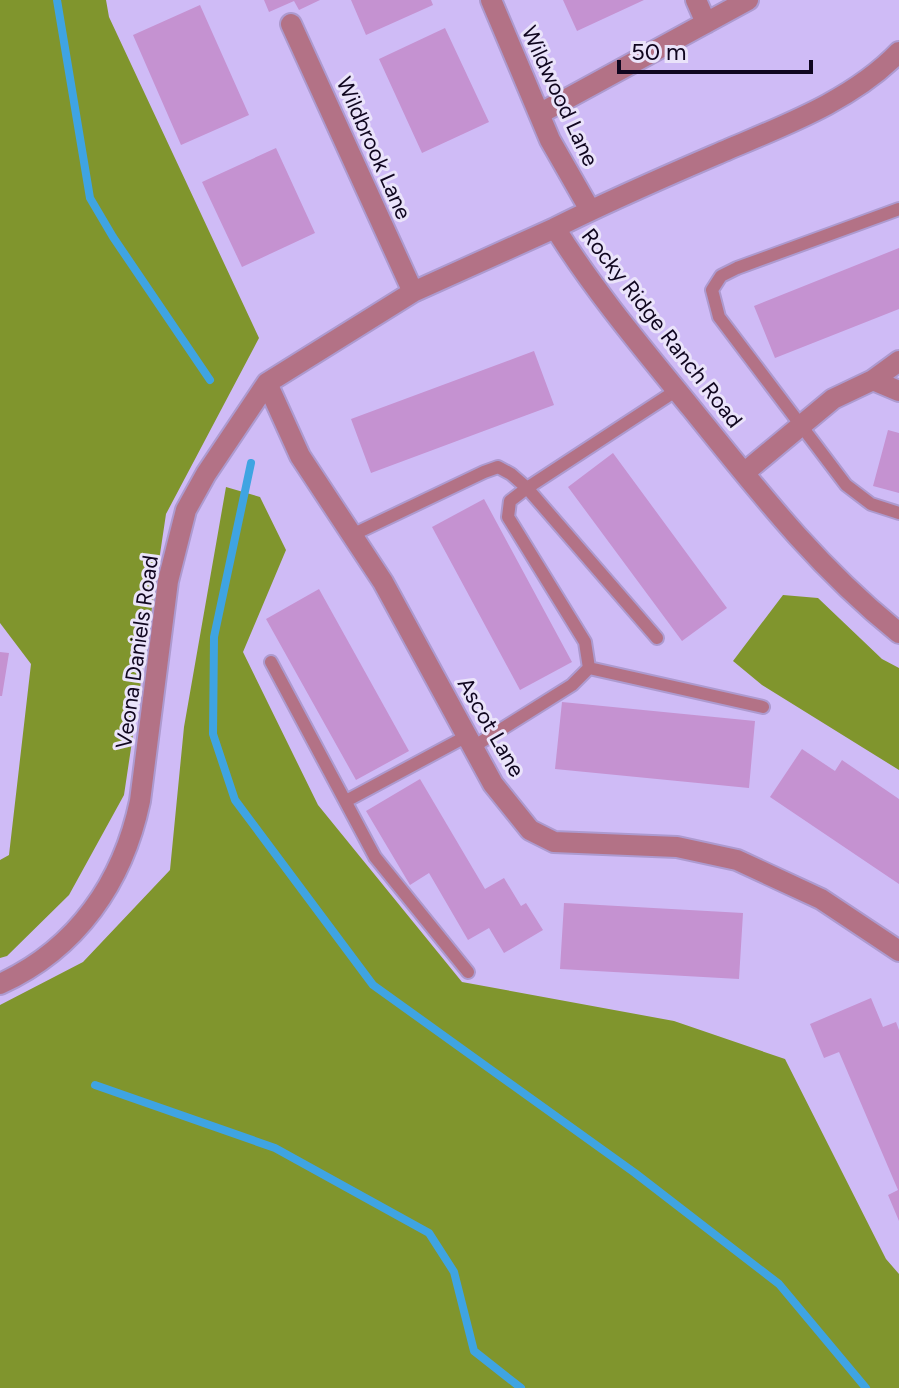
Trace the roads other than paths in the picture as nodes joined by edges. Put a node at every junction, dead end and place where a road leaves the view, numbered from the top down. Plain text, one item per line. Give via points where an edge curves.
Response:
1 (491, 0) edge
2 (696, 0) edge
3 (748, 0) edge
4 (706, 23) junction
5 (291, 24) dead end
6 (899, 52) edge
7 (539, 114) junction
8 (899, 209) edge
9 (590, 210) junction
10 (555, 228) junction
11 (413, 292) junction
12 (899, 361) edge
13 (873, 380) junction
14 (267, 383) junction
15 (677, 390) junction
16 (899, 391) edge
17 (800, 426) junction
18 (744, 473) junction
19 (527, 488) junction
20 (899, 513) edge
21 (352, 535) junction
22 (899, 633) edge
23 (657, 638) dead end
24 (271, 662) dead end
25 (589, 668) junction
26 (763, 707) dead end
27 (470, 741) junction
28 (346, 801) junction
29 (899, 951) edge
30 (468, 972) dead end
31 (0, 984) edge

1 - 7 street, Wildwood Lane
2 - 4 street
3 - 4 street
4 - 7 street
5 - 11 street, Wildbrook Lane
6 - 9 street, Rocky Ridge Ranch Road via 823,107
7 - 9 street, Wildwood Lane
8 - 17 lane via 737,268 721,276 712,290 719,317
9 - 10 street, Rocky Ridge Ranch Road
10 - 11 street, Veona Daniels Road
10 - 15 street, Rocky Ridge Ranch Road
11 - 14 street, Veona Daniels Road
12 - 13 street
13 - 16 street
13 - 17 street via 833,399
14 - 21 street, Ascot Lane via 300,456
14 - 31 street, Veona Daniels Road via 186,510 168,581 140,801 123,860 98,905 70,938
15 - 18 street, Rocky Ridge Ranch Road
15 - 19 lane
17 - 18 street
17 - 20 lane via 846,485 871,504
18 - 22 street, Rocky Ridge Ranch Road via 819,563
19 - 21 lane via 498,467
19 - 23 lane
19 - 25 lane via 510,501 508,517 585,642
21 - 27 street, Ascot Lane
24 - 28 lane
25 - 26 lane
25 - 27 lane via 572,685
27 - 28 lane
27 - 29 street, Ascot Lane via 493,784 530,830 554,842 677,847 737,860 821,899
28 - 30 lane via 375,857

